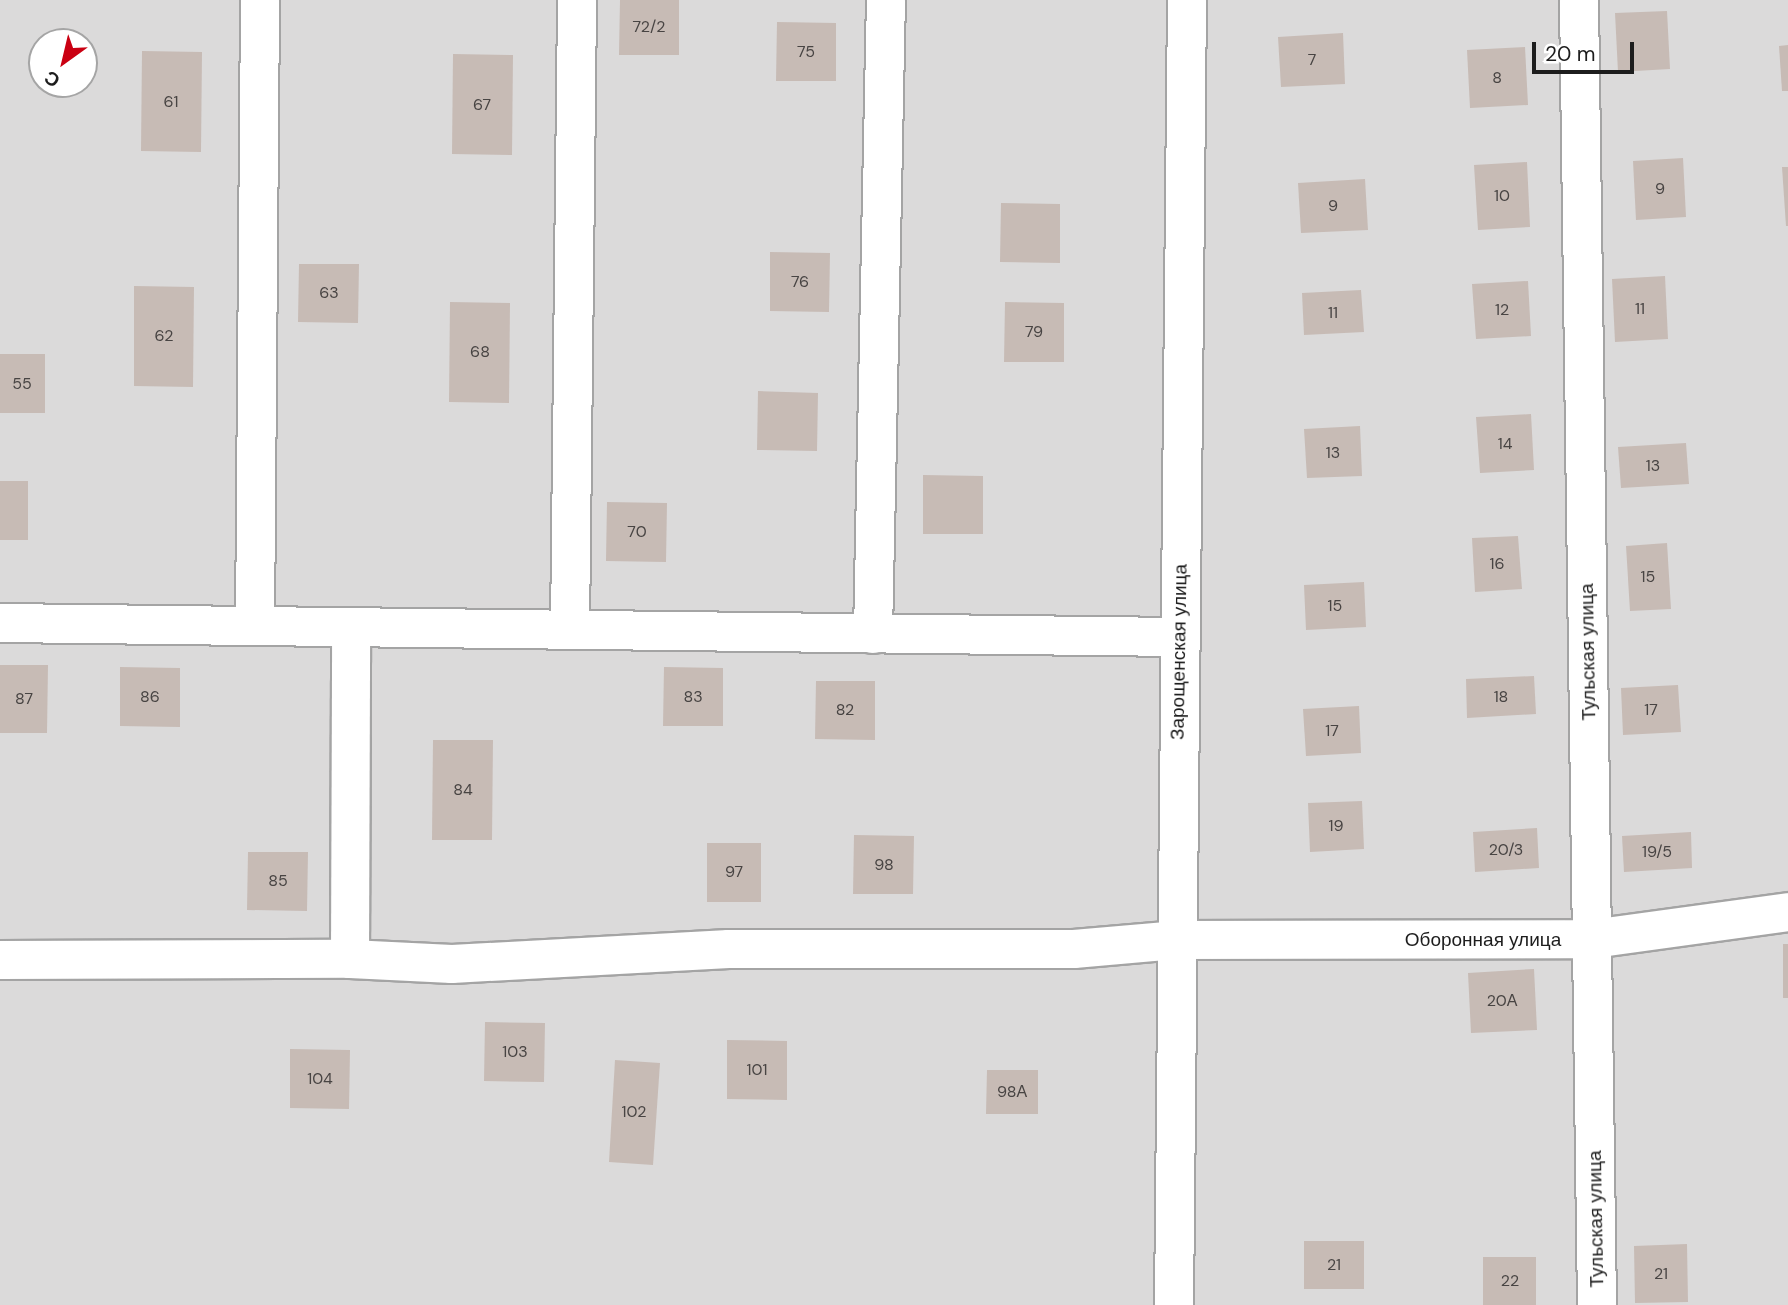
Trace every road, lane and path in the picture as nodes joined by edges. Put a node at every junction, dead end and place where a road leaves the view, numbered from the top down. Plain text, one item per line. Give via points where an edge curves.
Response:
1 (260, 0) edge
2 (577, 0) edge
3 (886, 0) edge
4 (1187, 0) edge
5 (1578, 0) edge
6 (0, 623) edge
7 (255, 626) junction
8 (351, 627) junction
9 (570, 630) junction
10 (873, 634) junction
11 (1178, 637) junction
12 (1788, 912) edge
13 (1592, 939) junction
14 (1176, 940) junction
15 (350, 959) junction
16 (0, 960) edge
17 (1174, 1305) edge
18 (1597, 1305) edge

1 - 7 street
2 - 9 street
3 - 10 street
4 - 11 street, Зарощенская улица
5 - 13 street, Тульская улица
6 - 7 street
7 - 8 street
8 - 9 street
8 - 15 street
9 - 10 street
10 - 11 street
11 - 14 street, Зарощенская улица
12 - 13 street, Оборонная улица
13 - 14 street, Оборонная улица
13 - 18 street, Тульская улица
14 - 15 street, Оборонная улица via 1074,949 729,949 452,964
14 - 17 street, Зарощенская улица
15 - 16 street, Оборонная улица

